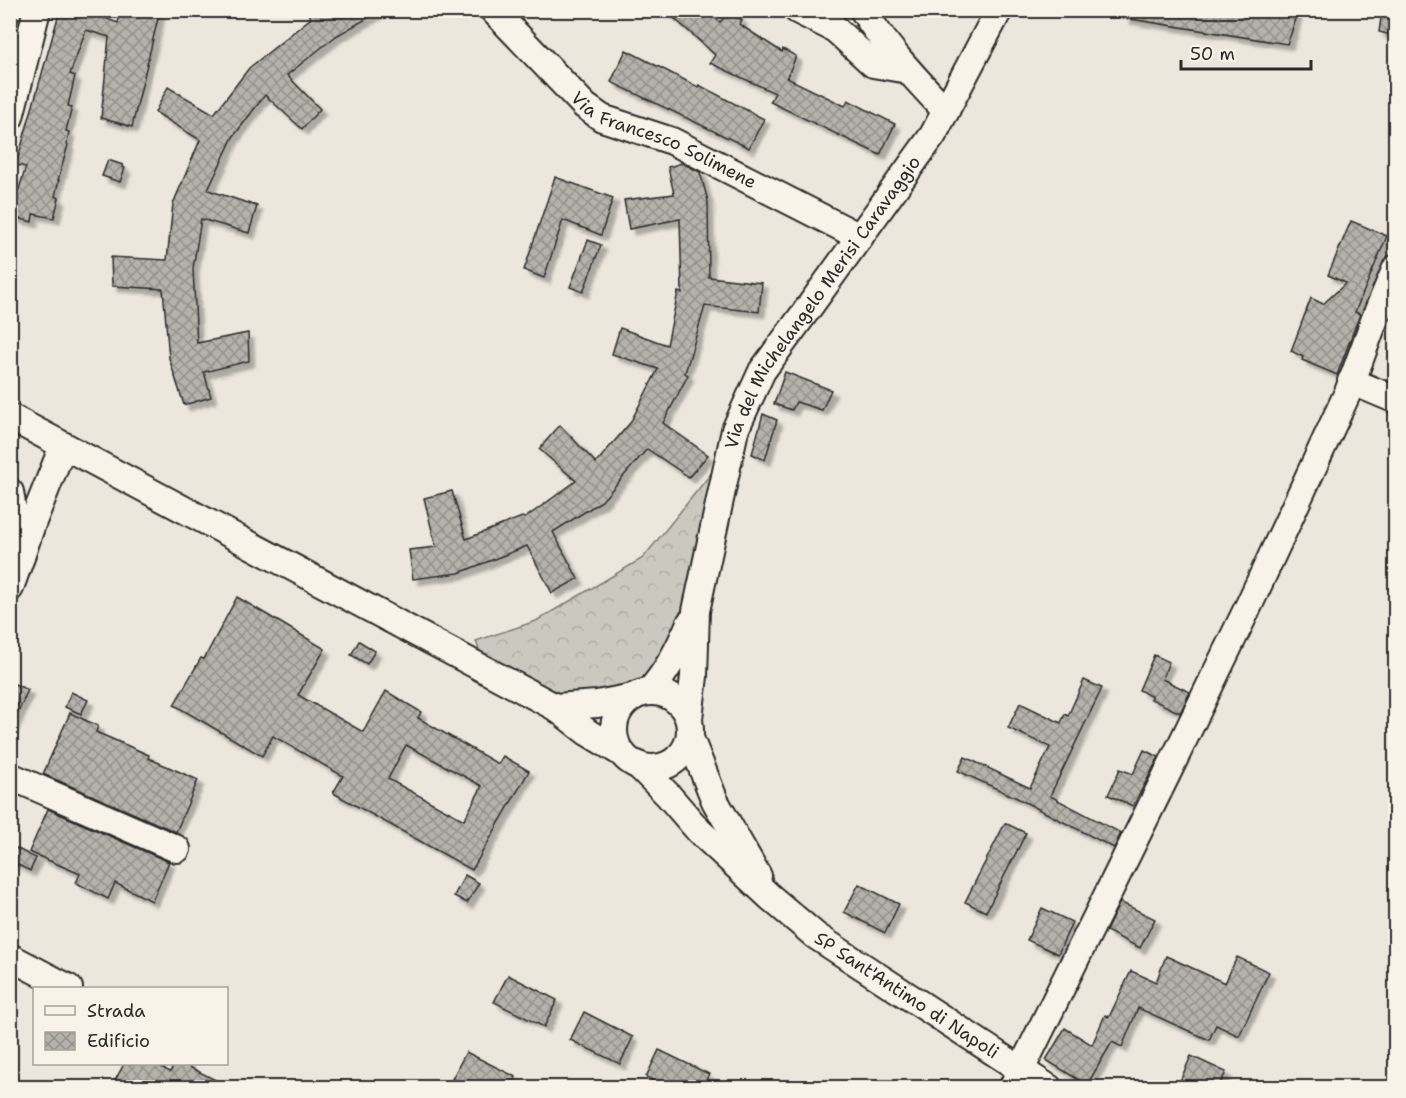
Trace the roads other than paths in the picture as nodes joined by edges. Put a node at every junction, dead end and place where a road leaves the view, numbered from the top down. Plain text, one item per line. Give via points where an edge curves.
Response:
1 (37, 10) edge
2 (493, 10) edge
3 (797, 10) edge
4 (863, 10) edge
5 (999, 10) edge
6 (828, 20) edge
7 (20, 35) edge
8 (908, 70) junction
9 (946, 111) junction
10 (10, 117) edge
11 (860, 237) junction
12 (1395, 268) edge
13 (1352, 381) junction
14 (1395, 400) edge
15 (10, 417) edge
16 (63, 446) junction
17 (10, 492) edge
18 (21, 557) junction
19 (10, 588) edge
20 (696, 611) junction
21 (641, 694) junction
22 (555, 707) junction
23 (689, 728) junction
24 (630, 759) junction
25 (10, 776) edge
26 (177, 849) dead end
27 (770, 897) junction
28 (10, 957) edge
29 (67, 987) edge
30 (1016, 1078) edge
31 (1049, 1088) edge

1 - 7 street
2 - 11 street, Via Francesco Solimene via 585,106 602,118 672,141
3 - 6 street
4 - 8 street via 877,34
5 - 9 street, Via del Michelangelo Merisi Caravaggio
6 - 8 street via 873,64
7 - 10 street
8 - 9 street
9 - 11 street, Via del Michelangelo Merisi Caravaggio
11 - 20 street, Via del Michelangelo Merisi Caravaggio via 762,371 735,430
12 - 13 street
13 - 14 street
13 - 30 street via 1166,778
15 - 16 street
16 - 18 street
16 - 22 street
17 - 18 street
18 - 19 street
20 - 21 street, Via del Michelangelo Merisi Caravaggio via 662,678
20 - 23 street, Via del Michelangelo Merisi Caravaggio
21 - 22 street via 597,704
21 - 23 street via 660,692 678,701 685,709
21 - 24 street via 623,705 616,717 617,743
22 - 24 street
23 - 24 street via 686,748 669,764 647,767
23 - 27 street, SP Sant'Antimo di Napoli via 716,801
24 - 27 street, SP Sant'Antimo di Napoli
25 - 26 street
27 - 30 street, SP Sant'Antimo di Napoli via 816,936
28 - 29 street
30 - 31 street, SP Sant'Antimo di Napoli

